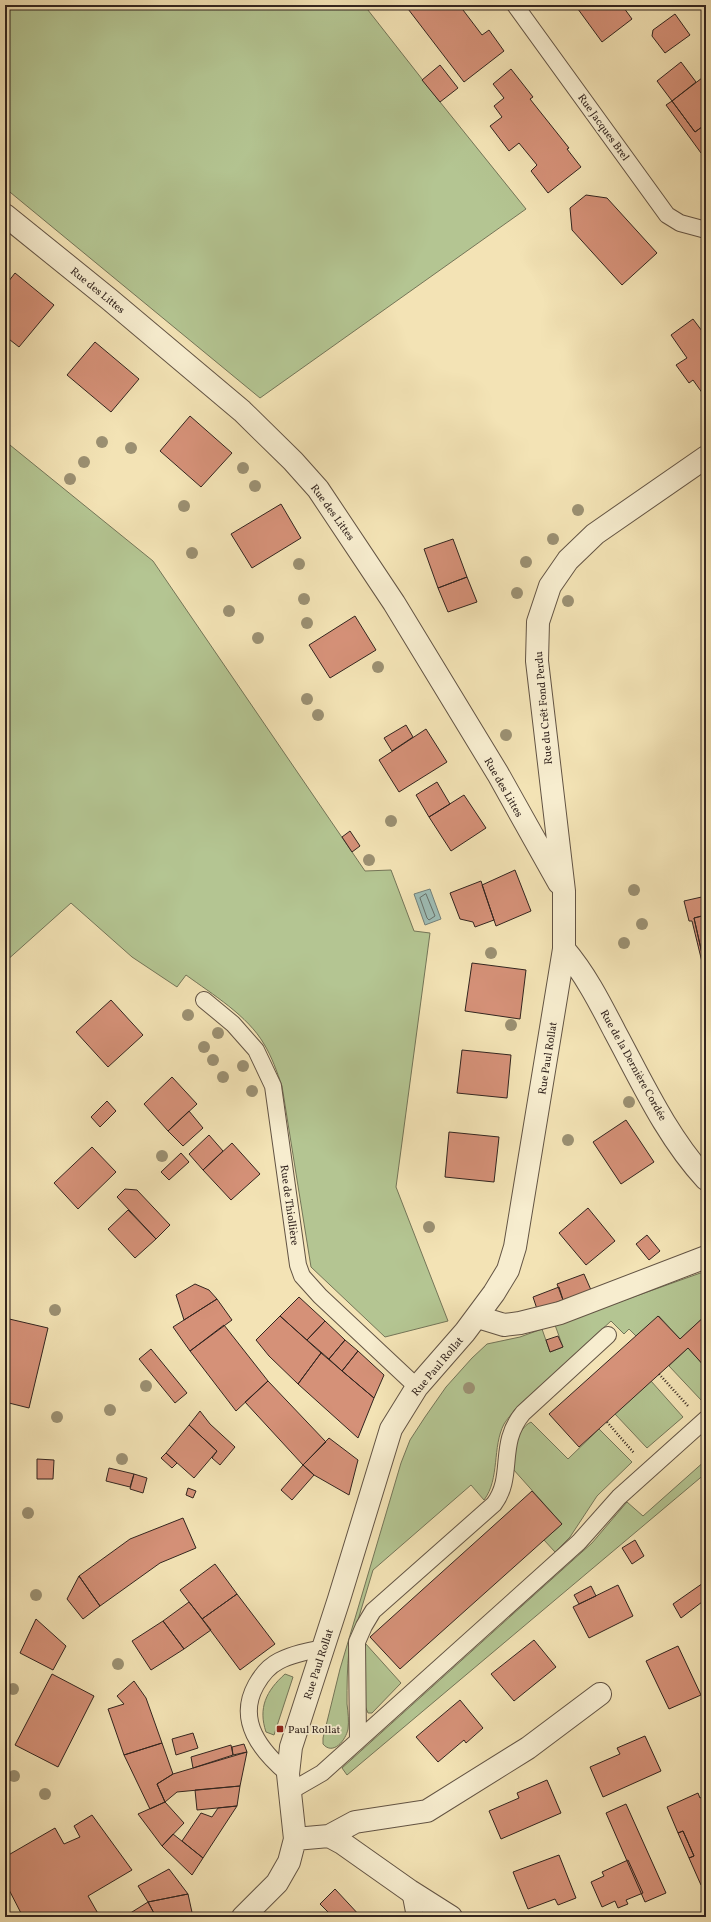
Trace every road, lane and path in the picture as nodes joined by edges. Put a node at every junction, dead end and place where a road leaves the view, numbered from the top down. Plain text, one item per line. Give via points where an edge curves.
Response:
1 (515, 5) edge
2 (5, 215) edge
3 (706, 230) edge
4 (703, 461) edge
5 (564, 891) junction
6 (564, 950) junction
7 (204, 1000) dead end
8 (706, 1179) edge
9 (706, 1256) edge
10 (478, 1317) junction
11 (608, 1335) dead end
12 (659, 1374) dead end
13 (417, 1386) junction
14 (704, 1421) edge
15 (606, 1422) dead end
16 (649, 1470) junction
17 (323, 1648) junction
18 (600, 1694) dead end
19 (358, 1740) junction
20 (289, 1783) junction
21 (328, 1836) junction
22 (295, 1839) junction
23 (410, 1892) junction
24 (242, 1917) edge
25 (415, 1917) edge
26 (451, 1917) edge

1 - 3 lane, Rue Jacques Brel via 667,215 680,223
2 - 5 street, Rue des Littes via 109,298 242,411 318,489 394,603 498,774
4 - 5 street, Rue du Crêt Fond Perdu via 595,534 568,560 550,586 538,622 537,661
5 - 6 street, Rue Paul Rollat
6 - 8 street, Rue de la Dernière Cordée via 580,968 593,989 642,1083 676,1141
6 - 10 street, Rue Paul Rollat via 515,1247 508,1270
7 - 13 lane, Rue de Thiollière via 234,1024 256,1050 272,1086 298,1265 302,1276 320,1296
9 - 10 street via 560,1313 504,1325
10 - 13 street, Rue Paul Rollat
11 - 19 lane via 515,1423 508,1444 504,1486 494,1504 373,1611 358,1642
12 - 14 path
13 - 17 street, Rue Paul Rollat via 391,1429
14 - 16 lane
15 - 16 path
16 - 19 lane via 579,1542
17 - 20 street, Rue Paul Rollat via 291,1747
17 - 20 lane via 296,1653 277,1662 261,1676 249,1702 248,1712 252,1729 260,1745
18 - 21 street via 528,1748 427,1811 355,1822
19 - 20 lane via 322,1773
20 - 22 street, Rue Paul Rollat
21 - 22 street
21 - 23 street via 342,1843
22 - 24 street, Rue Paul Rollat via 289,1862 277,1883
23 - 25 lane
23 - 26 street

